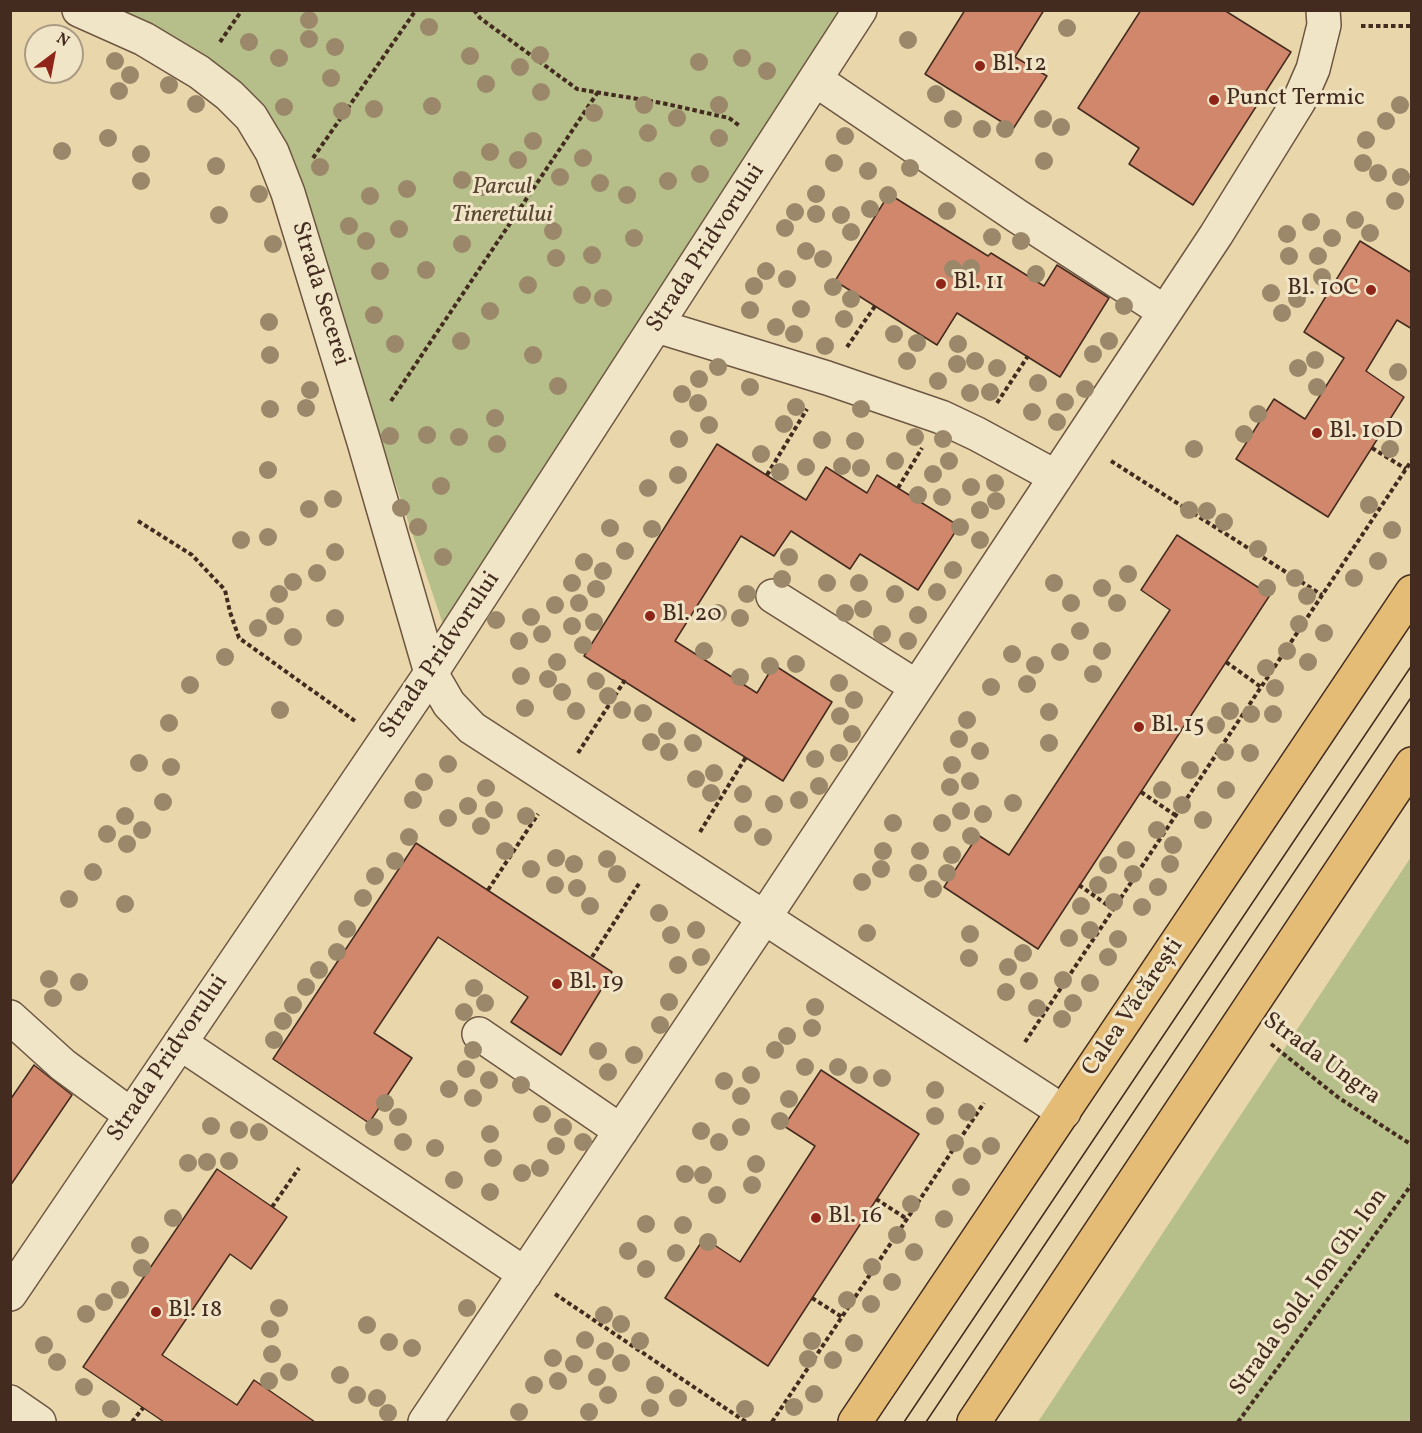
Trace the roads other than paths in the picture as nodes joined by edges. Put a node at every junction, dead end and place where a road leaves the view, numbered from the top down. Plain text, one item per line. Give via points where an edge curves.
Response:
1 (79, 10) edge
2 (860, 10) edge
3 (1324, 18) edge
4 (816, 80) junction
5 (1165, 312) junction
6 (657, 326) junction
7 (1056, 477) junction
8 (1412, 592) edge
9 (773, 596) dead end
10 (431, 673) junction
11 (917, 687) junction
12 (1412, 764) edge
13 (764, 918) junction
14 (10, 1017) edge
15 (479, 1034) dead end
16 (180, 1043) junction
17 (1064, 1112) junction
18 (131, 1115) junction
19 (621, 1131) junction
20 (525, 1274) junction
21 (10, 1294) edge
22 (10, 1402) edge
23 (39, 1422) edge
24 (425, 1422) edge
25 (855, 1422) edge
26 (974, 1422) edge

1 - 10 street, Strada Secerei via 199,72 251,117 272,152 364,442
2 - 4 street, Strada Pridvorului
3 - 5 street via 1313,69 1299,101
4 - 5 street
4 - 6 street, Strada Pridvorului
5 - 7 street
6 - 7 street via 941,417
6 - 10 street, Strada Pridvorului
7 - 11 street
8 - 17 main road, Calea Văcărești
9 - 11 street
10 - 13 street, Strada Secerei via 449,704 472,728
10 - 16 street, Strada Pridvorului
11 - 13 street
12 - 26 main road
13 - 17 street, Strada Secerei
13 - 19 street
14 - 18 street via 63,1065
15 - 19 street
16 - 18 street, Strada Pridvorului
16 - 20 street
17 - 25 main road, Calea Văcărești
18 - 21 street, Strada Pridvorului
19 - 20 street
20 - 24 street
22 - 23 street

